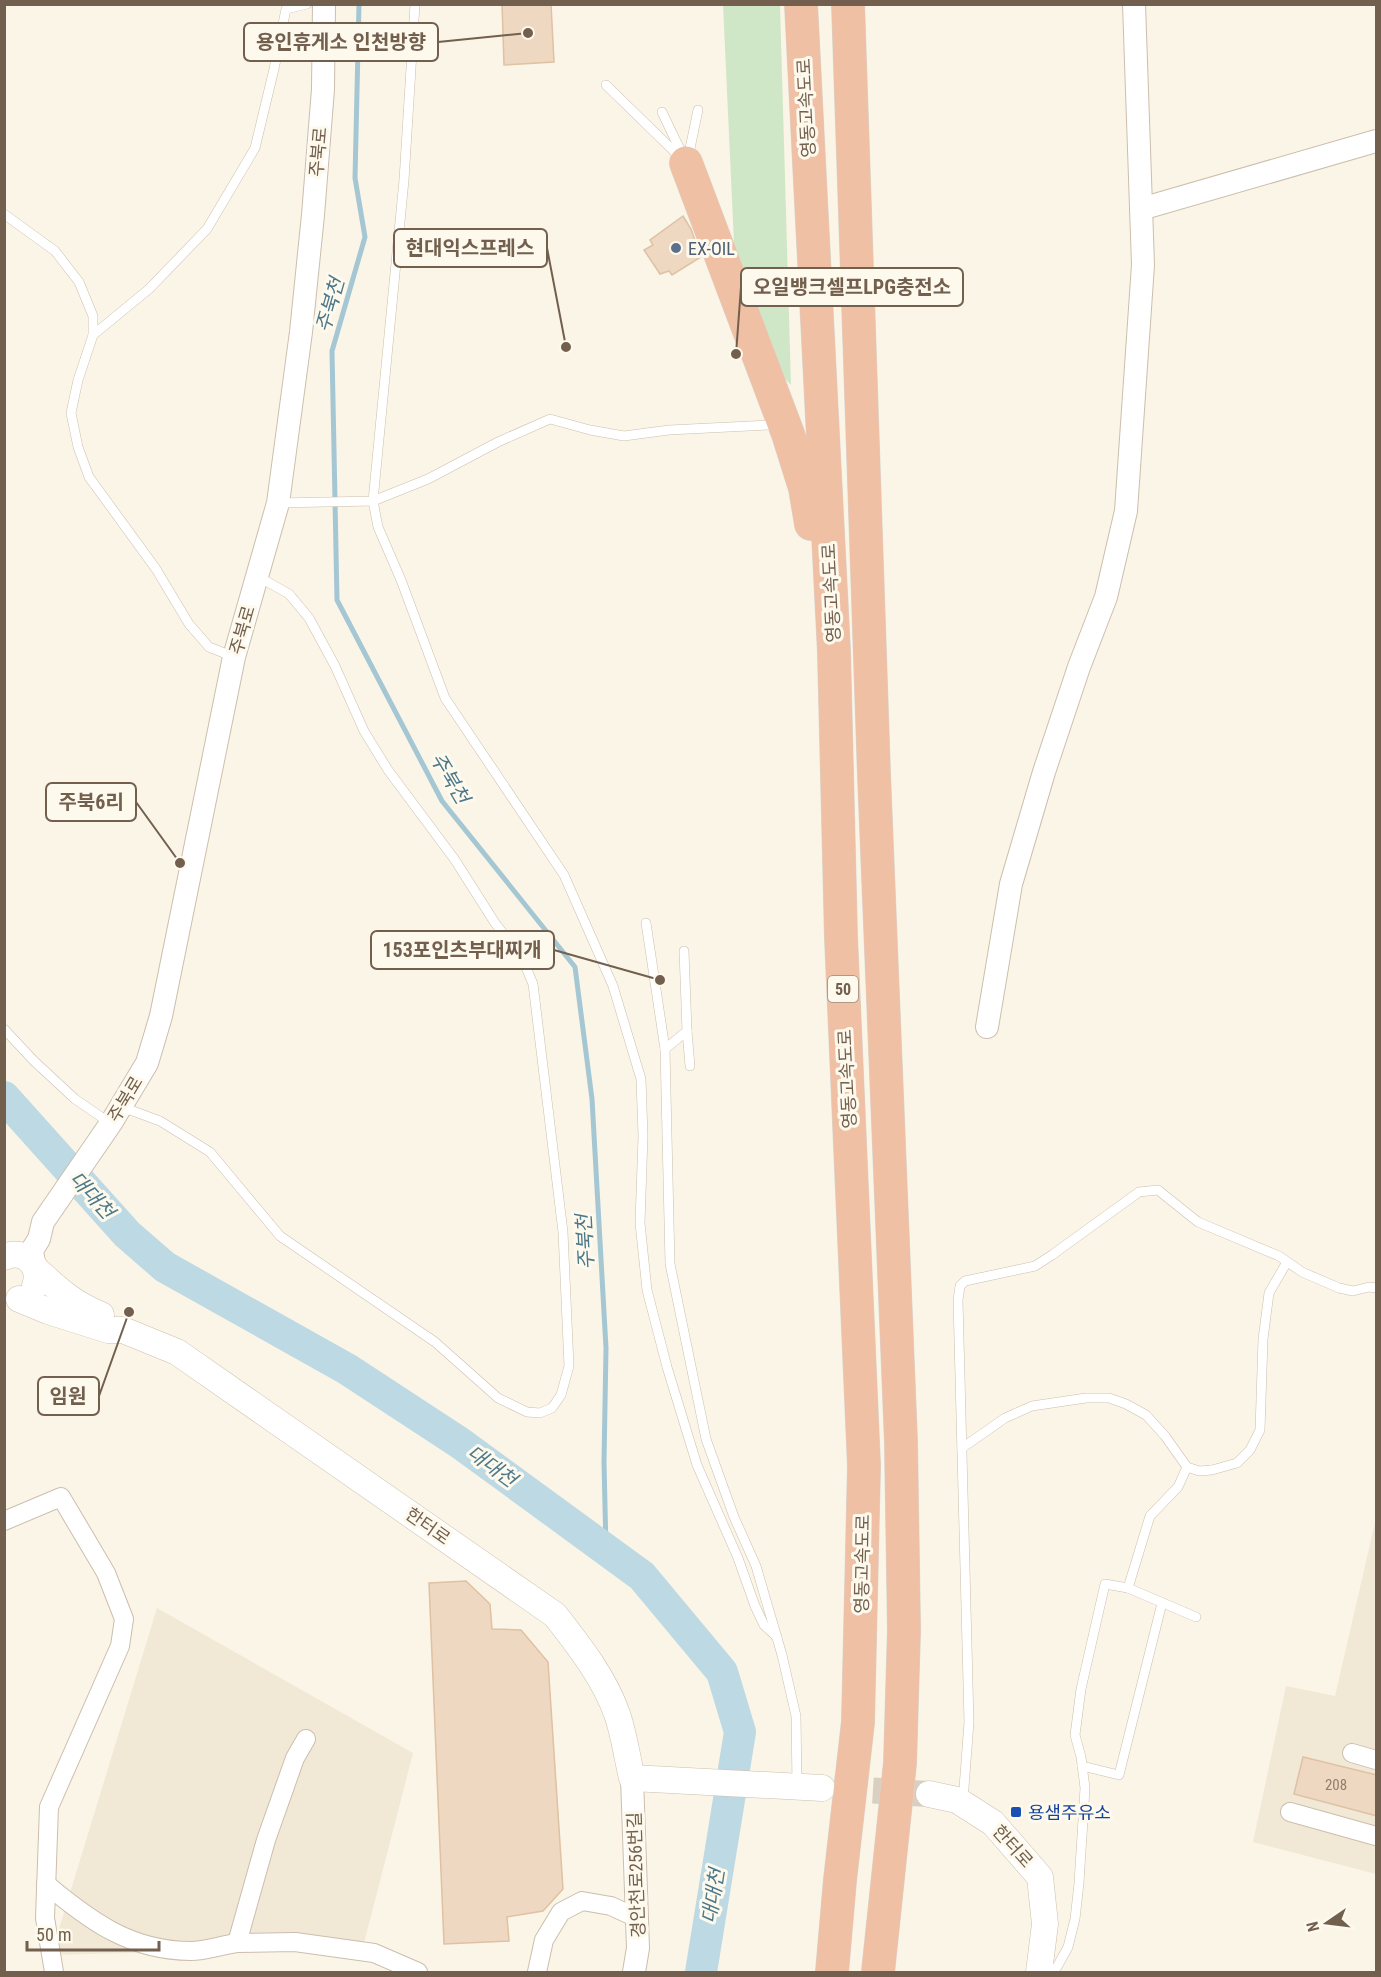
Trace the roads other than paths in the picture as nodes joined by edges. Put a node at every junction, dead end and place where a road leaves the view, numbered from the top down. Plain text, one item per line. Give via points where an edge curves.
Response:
1 (307, 4) edge
2 (324, 4) edge
3 (415, 4) edge
4 (801, 4) edge
5 (848, 4) edge
6 (1134, 4) edge
7 (606, 85) dead end
8 (698, 110) dead end
9 (662, 112) dead end
10 (1377, 141) edge
11 (686, 164) junction
12 (1141, 209) junction
13 (4, 214) edge
14 (93, 335) junction
15 (769, 425) dead end
16 (373, 501) junction
17 (287, 503) junction
18 (257, 576) junction
19 (834, 652) junction
20 (234, 657) junction
21 (646, 923) dead end
22 (684, 951) dead end
23 (987, 1027) dead end
24 (4, 1029) edge
25 (687, 1031) junction
26 (665, 1049) junction
27 (690, 1066) dead end
28 (112, 1121) junction
29 (43, 1222) junction
30 (6, 1256) edge
31 (1287, 1262) junction
32 (35, 1267) junction
33 (1377, 1288) edge
34 (12, 1298) edge
35 (123, 1330) junction
36 (962, 1448) junction
37 (1187, 1467) junction
38 (4, 1521) edge
39 (1128, 1588) junction
40 (1162, 1603) junction
41 (1196, 1617) dead end
42 (777, 1637) junction
43 (306, 1738) dead end
44 (1352, 1753) dead end
45 (1377, 1760) edge
46 (1082, 1766) junction
47 (632, 1778) junction
48 (797, 1786) junction
49 (822, 1788) tunnel mouth
50 (929, 1794) tunnel mouth
51 (963, 1804) junction
52 (1290, 1812) dead end
53 (1377, 1836) edge
54 (46, 1884) junction
55 (637, 1918) junction
56 (237, 1942) junction
57 (54, 1972) edge
58 (418, 1972) edge
59 (537, 1972) edge
60 (634, 1972) edge
61 (832, 1972) edge
62 (878, 1972) edge
63 (1039, 1972) edge
64 (1051, 1972) edge

1 - 14 lane via 286,9 255,148 207,229 149,289
2 - 17 street, 주북로 via 323,90
3 - 16 lane via 404,180
4 - 19 highway, 영동고속도로 / 50
5 - 62 highway, 영동고속도로 / 50 via 873,751 902,1442 904,1630 900,1763
6 - 12 street
7 - 11 lane
8 - 11 lane
9 - 11 lane
10 - 12 street
11 - 19 highway via 805,488
12 - 23 street via 1143,264 1126,510 1106,597 1044,771 1011,884
13 - 14 lane via 55,251 79,282 93,316
14 - 20 lane via 71,412 89,477 156,569 189,624 209,647
15 - 16 lane via 624,436 550,419 498,441 428,479
16 - 17 lane
16 - 42 lane via 378,527 445,699 564,875 613,986 641,1079 640,1223 647,1290 697,1465 755,1606 764,1625
17 - 18 street, 주북로
18 - 20 street, 주북로
18 - 28 lane via 289,594 309,618 364,731 522,958 533,984 563,1232 569,1366 561,1395 552,1408 540,1413 527,1412 498,1398 435,1342 280,1236 210,1152 160,1120
19 - 61 highway, 영동고속도로 / 50 via 841,938 864,1466 858,1722
20 - 28 street, 주북로 via 161,1016 147,1063
21 - 26 lane
22 - 25 lane
24 - 28 lane via 75,1099
25 - 26 lane
25 - 27 lane
26 - 42 lane via 670,1264 706,1439 756,1566
28 - 29 street, 주북로
29 - 30 street, 주북로 via 12,1244
29 - 32 street, 주북로 via 32,1250
30 - 32 main road via 22,1255
31 - 33 lane via 1338,1288
31 - 36 lane via 1198,1222 1158,1190 1139,1192 1035,1266 965,1281 958,1299
31 - 37 lane via 1269,1293 1260,1430 1250,1450 1237,1463 1212,1470
32 - 34 main road via 38,1278 32,1292
32 - 35 main road, 한터로 via 64,1295 114,1321
34 - 35 main road, 한터로 via 108,1330
35 - 47 main road, 한터로 via 177,1352 555,1616 586,1654 612,1704
36 - 37 lane via 1005,1418 1032,1406 1109,1398 1146,1415
36 - 51 lane via 969,1722
37 - 39 lane via 1178,1487 1150,1516
38 - 54 street via 61,1497 106,1573 124,1619 120,1646 49,1807
39 - 40 lane
39 - 46 lane via 1105,1584 1096,1616 1075,1735
40 - 41 lane
40 - 46 lane via 1119,1775
42 - 48 lane via 796,1716
43 - 56 street via 266,1840
44 - 45 street
46 - 64 lane via 1085,1788 1075,1919 1068,1947
47 - 48 main road
47 - 55 street, 경안천로256번길
48 - 49 main road
50 - 51 main road, 한터로
51 - 63 main road, 한터로 via 993,1823 1040,1876 1045,1924
52 - 53 street
54 - 56 street via 116,1935 152,1946 192,1952
54 - 57 street via 45,1918
55 - 59 street via 611,1906 582,1901 561,1912 544,1940
55 - 60 street, 경안천로256번길
56 - 58 street via 295,1942 374,1953

